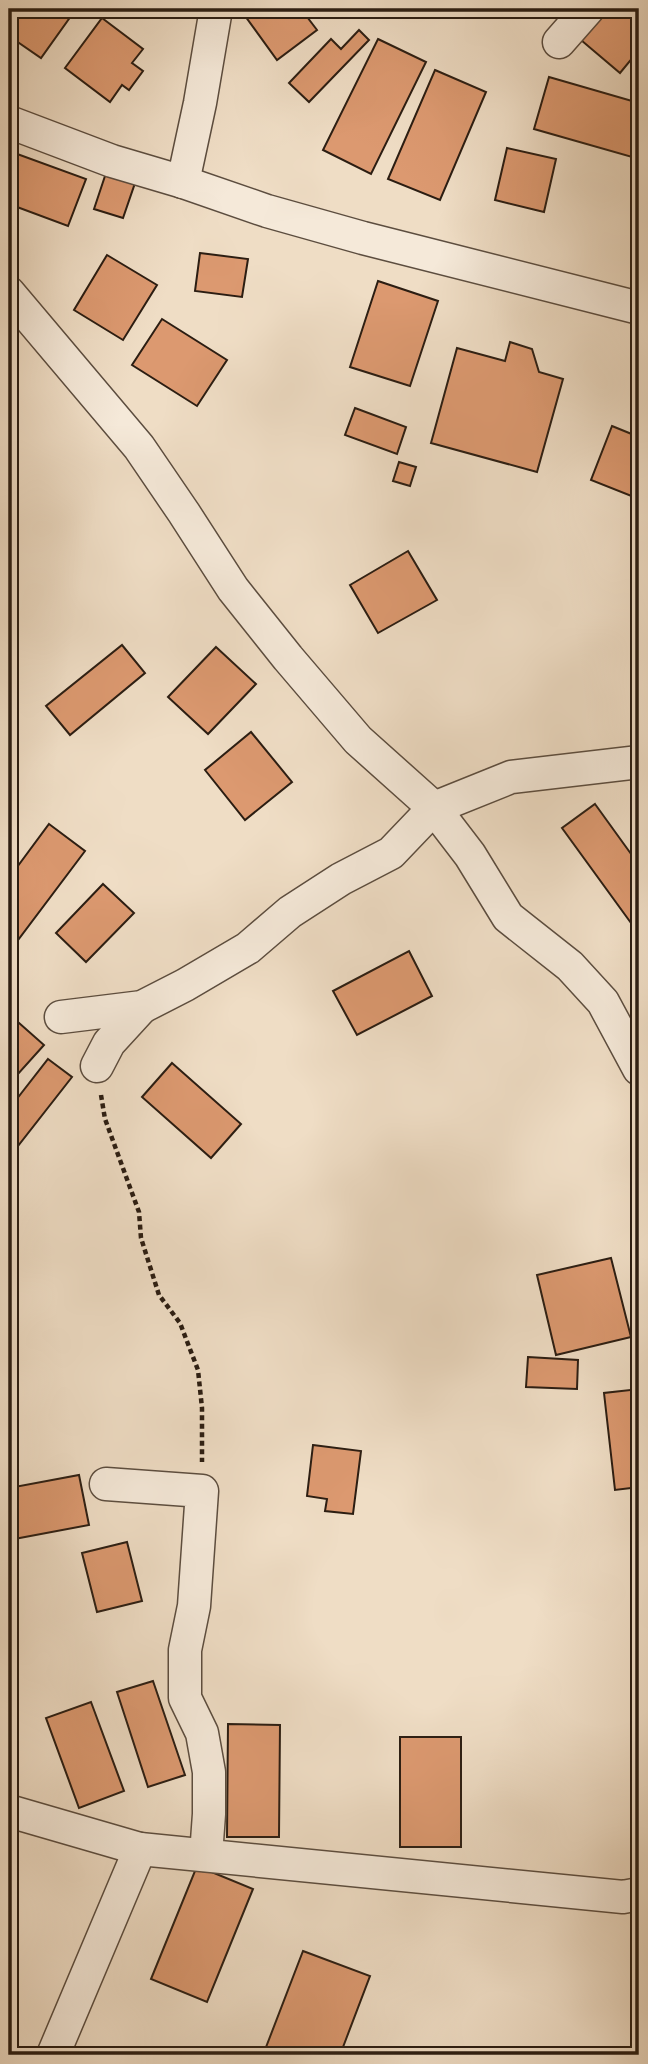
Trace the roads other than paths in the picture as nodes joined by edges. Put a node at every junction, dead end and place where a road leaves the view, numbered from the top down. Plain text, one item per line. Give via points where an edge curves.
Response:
1 (216, 9) edge
2 (587, 9) edge
3 (559, 42) dead end
4 (9, 121) edge
5 (183, 182) junction
6 (9, 293) edge
7 (639, 308) edge
8 (639, 762) edge
9 (434, 808) junction
10 (142, 1007) junction
11 (61, 1017) dead end
12 (97, 1066) road end
13 (639, 1069) edge
14 (106, 1484) dead end
15 (9, 1811) edge
16 (139, 1849) junction
17 (205, 1856) junction
18 (639, 1894) edge
19 (53, 2055) edge

1 - 5 street
2 - 3 street
4 - 5 street via 112,161
5 - 7 street via 363,239
6 - 9 street via 139,447 233,589 288,658 358,740
8 - 9 street via 511,777
9 - 10 street via 391,853 341,878 290,912 248,948
9 - 13 street via 509,917 570,966 603,1002
10 - 11 street
10 - 12 street via 109,1043
14 - 17 street via 202,1491 194,1605 185,1650 185,1698 202,1733 209,1772
15 - 16 street
16 - 17 street
16 - 19 street
17 - 18 street

